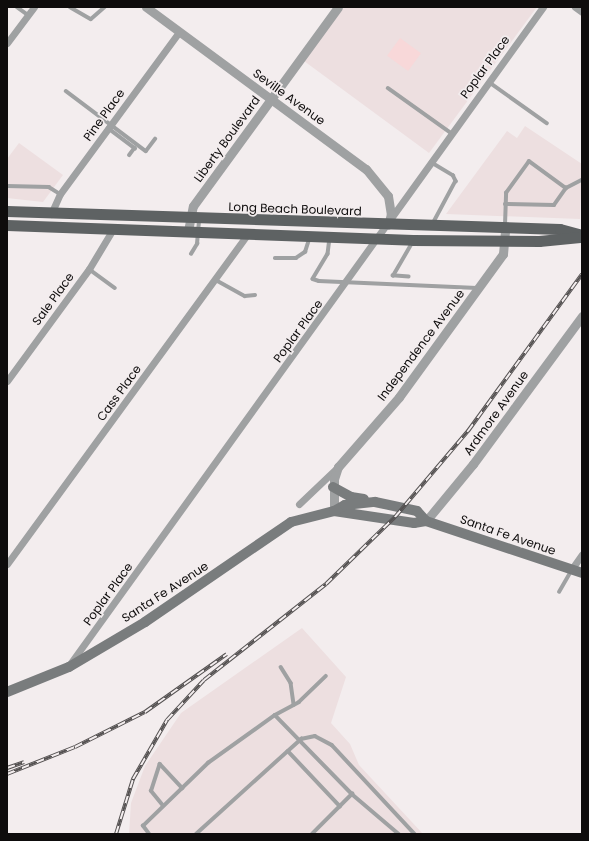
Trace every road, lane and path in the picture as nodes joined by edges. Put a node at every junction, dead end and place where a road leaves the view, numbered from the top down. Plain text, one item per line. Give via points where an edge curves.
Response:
1 (17, 7) edge
2 (34, 7) edge
3 (70, 7) edge
4 (105, 7) edge
5 (146, 7) edge
6 (338, 7) edge
7 (543, 7) edge
8 (28, 15) junction
9 (179, 32) junction
10 (7, 44) edge
11 (489, 81) junction
12 (388, 88) dead end
13 (66, 91) dead end
14 (271, 99) junction
15 (547, 123) dead end
16 (109, 127) junction
17 (451, 133) junction
18 (155, 139) dead end
19 (130, 155) dead end
20 (430, 162) junction
21 (582, 180) edge
22 (7, 186) edge
23 (566, 188) junction
24 (60, 194) junction
25 (505, 204) junction
26 (7, 211) edge
27 (51, 214) junction
28 (195, 219) junction
29 (7, 225) edge
30 (388, 225) junction
31 (433, 226) junction
32 (114, 229) junction
33 (505, 229) junction
34 (193, 231) junction
35 (248, 233) junction
36 (582, 235) edge
37 (310, 236) junction
38 (330, 236) junction
39 (378, 238) junction
40 (413, 240) junction
41 (505, 240) junction
42 (191, 254) dead end
43 (275, 258) dead end
44 (89, 269) junction
45 (409, 277) dead end
46 (216, 280) junction
47 (346, 284) junction
48 (115, 288) dead end
49 (478, 288) junction
50 (255, 295) dead end
51 (582, 316) edge
52 (7, 381) edge
53 (338, 467) junction
54 (333, 486) junction
55 (376, 502) junction
56 (299, 504) dead end
57 (334, 511) junction
58 (426, 521) junction
59 (582, 554) edge
60 (7, 564) edge
61 (571, 570) junction
62 (582, 573) edge
63 (559, 592) dead end
64 (69, 667) junction
65 (281, 667) dead end
66 (326, 676) dead end
67 (7, 692) edge
68 (294, 705) junction
69 (275, 715) junction
70 (300, 739) junction
71 (288, 751) junction
72 (182, 788) junction
73 (352, 794) junction
74 (163, 806) junction
75 (340, 806) junction
76 (149, 834) edge
77 (196, 834) edge
78 (312, 834) edge
79 (399, 834) edge
80 (415, 834) edge

1 - 8 lane
2 - 8 street
3 - 4 lane via 91,19
5 - 9 street, Seville Avenue
6 - 14 street, Liberty Boulevard
7 - 11 street, Poplar Place
8 - 10 street
9 - 14 street, Seville Avenue
9 - 16 street, Pine Place
11 - 15 lane
11 - 17 street, Poplar Place
12 - 17 lane
13 - 16 lane
14 - 28 street, Liberty Boulevard via 193,206
14 - 30 street, Seville Avenue via 378,180 388,196 391,214
16 - 18 lane via 146,151
16 - 19 lane via 135,148
16 - 24 street, Pine Place
17 - 20 street, Poplar Place
20 - 30 street, Poplar Place
20 - 31 lane via 453,174 456,181
21 - 23 lane
22 - 24 lane via 49,187
23 - 25 lane via 554,205
23 - 25 lane via 530,161 506,193
24 - 27 street, Pine Place
25 - 33 lane
26 - 27 main road, Long Beach Boulevard
27 - 28 main road, Long Beach Boulevard
28 - 30 main road, Long Beach Boulevard
28 - 34 street, Liberty Boulevard
29 - 32 main road, Long Beach Boulevard
30 - 31 main road, Long Beach Boulevard
30 - 39 street, Poplar Place
31 - 33 main road, Long Beach Boulevard
32 - 34 main road, Long Beach Boulevard
32 - 44 street, Sale Place
33 - 36 main road, Long Beach Boulevard via 560,229
33 - 41 street, Independence Avenue
34 - 35 main road, Long Beach Boulevard
34 - 42 lane via 198,244
35 - 37 main road, Long Beach Boulevard
35 - 46 street, Cass Place
36 - 41 main road, Long Beach Boulevard
37 - 38 main road, Long Beach Boulevard
37 - 43 lane via 305,252 296,258
38 - 39 main road, Long Beach Boulevard
38 - 47 lane via 328,254 313,279
39 - 40 main road, Long Beach Boulevard
39 - 47 street, Poplar Place
40 - 41 main road, Long Beach Boulevard
40 - 45 lane via 393,276
41 - 49 street, Independence Avenue via 503,254
44 - 48 lane
44 - 52 street, Sale Place
46 - 50 lane via 245,296
46 - 60 street, Cass Place
47 - 49 lane
47 - 64 street, Poplar Place
49 - 53 street, Independence Avenue via 399,397
51 - 58 street, Ardmore Avenue via 473,464
53 - 54 street, Independence Avenue
53 - 56 street, Independence Avenue
54 - 55 main road via 350,497
54 - 57 street, Independence Avenue
55 - 57 main road, Santa Fe Avenue via 345,505
55 - 58 main road, Santa Fe Avenue via 417,511
57 - 58 main road, Santa Fe Avenue via 414,522
57 - 64 main road, Santa Fe Avenue via 305,517 279,529 177,601
58 - 61 main road, Santa Fe Avenue
59 - 61 street
61 - 62 main road, Santa Fe Avenue
61 - 63 lane
64 - 67 main road, Santa Fe Avenue
65 - 68 lane via 291,683
66 - 68 lane
68 - 69 lane
69 - 70 lane
69 - 72 lane via 229,745
70 - 71 lane
70 - 73 lane
70 - 80 lane via 315,736 332,745
71 - 75 lane
71 - 77 lane
72 - 74 lane
72 - 74 lane via 160,764 151,790
73 - 75 lane
73 - 79 lane
74 - 76 lane via 142,826
75 - 78 lane

